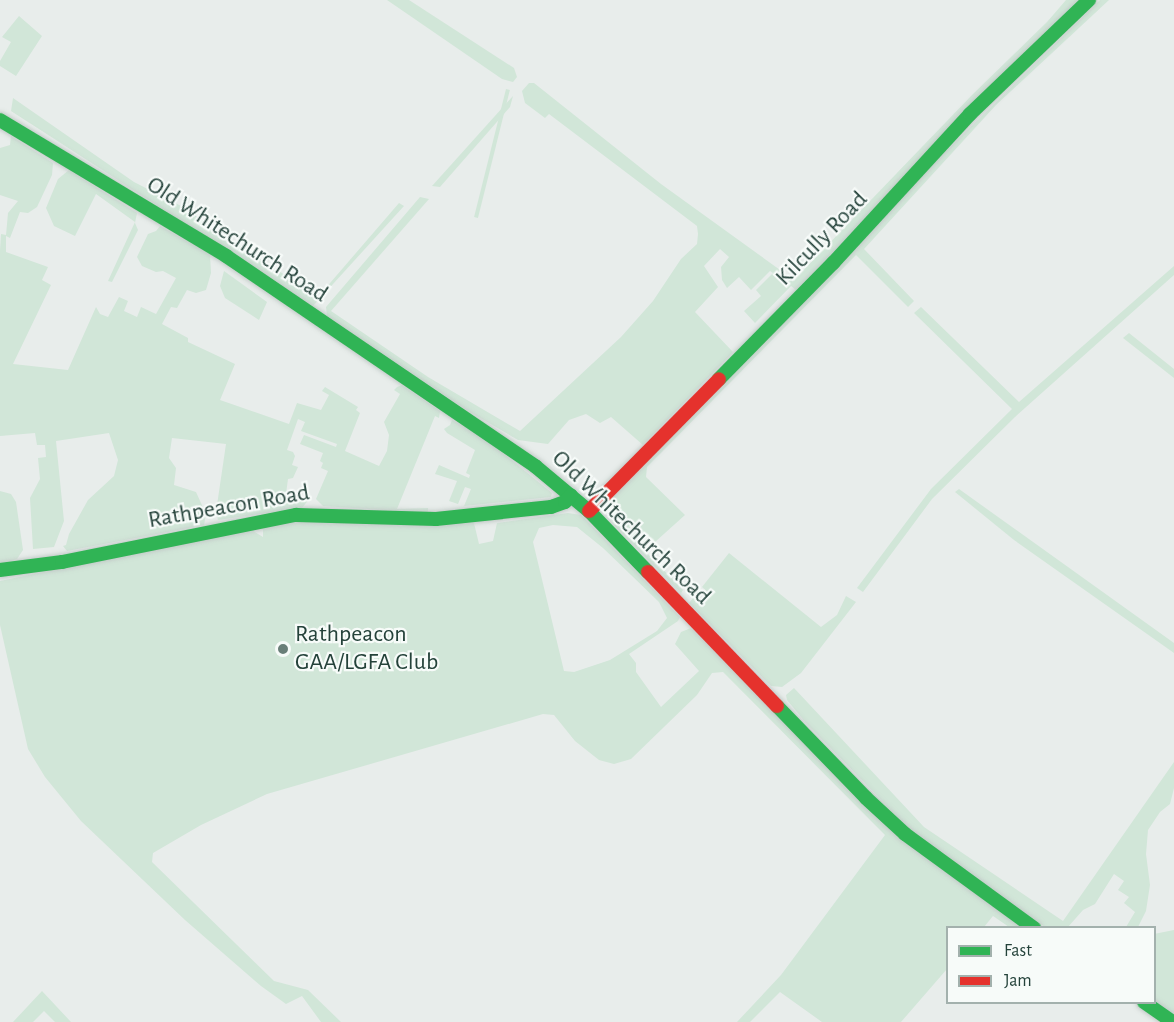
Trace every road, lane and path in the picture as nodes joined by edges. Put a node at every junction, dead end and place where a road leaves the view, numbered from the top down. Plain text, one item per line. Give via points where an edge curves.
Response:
1 (1089, 0) edge
2 (0, 120) edge
3 (571, 495) junction
4 (589, 511) junction
5 (0, 570) edge
6 (1034, 926) edge
7 (1147, 1004) edge
8 (1173, 1022) edge

1 - 4 street, Kilcully Road via 970,114 833,263
2 - 3 street, Old Whitechurch Road via 226,256 512,448
3 - 4 street, Old Whitechurch Road
3 - 5 street, Rathpeacon Road via 551,507 436,519 296,514 62,562
4 - 6 street, Old Whitechurch Road via 866,798 943,864
7 - 8 street

